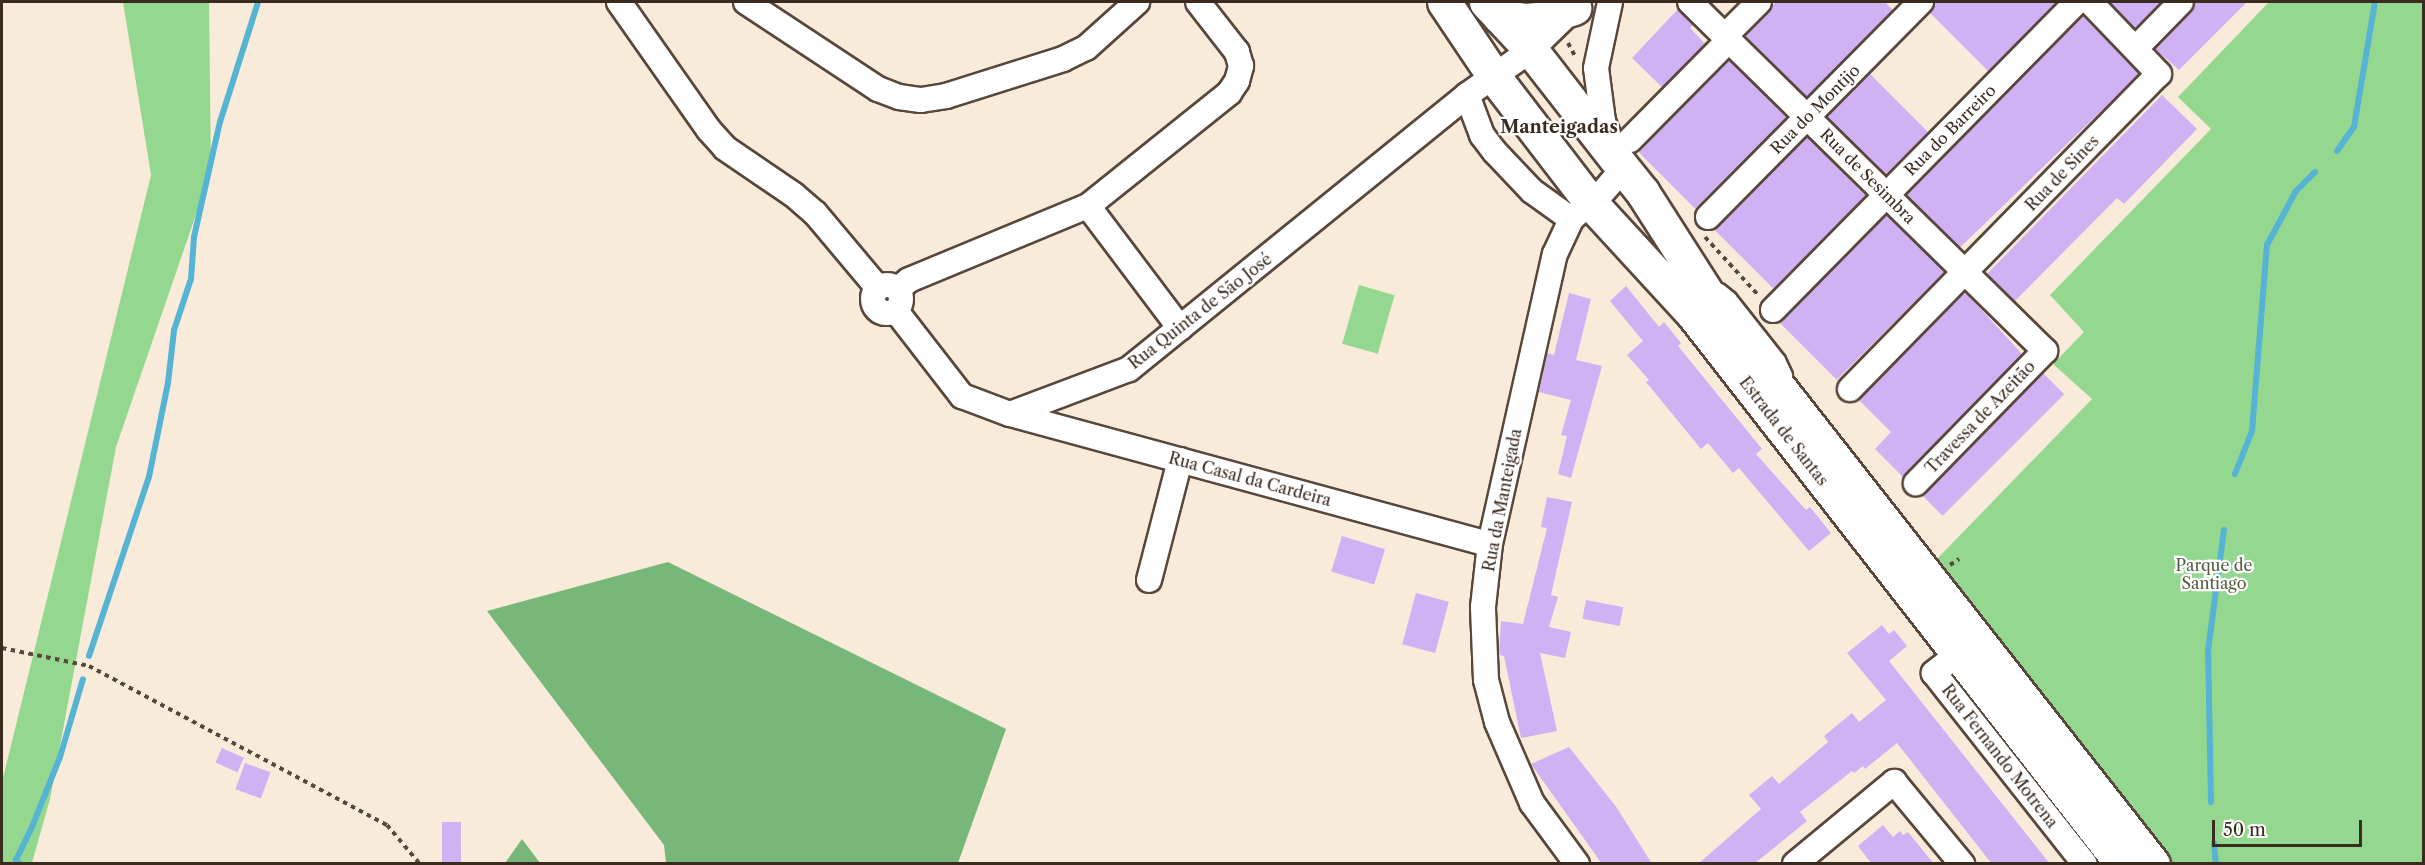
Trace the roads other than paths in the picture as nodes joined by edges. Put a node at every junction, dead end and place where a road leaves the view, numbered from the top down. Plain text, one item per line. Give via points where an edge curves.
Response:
1 (746, 2) edge
2 (1137, 2) edge
3 (1198, 2) edge
4 (1444, 2) edge
5 (1610, 2) edge
6 (1690, 2) edge
7 (1759, 2) edge
8 (1921, 2) edge
9 (2077, 2) edge
10 (2090, 2) edge
11 (2181, 2) edge
12 (627, 4) edge
13 (1577, 5) edge
14 (1492, 8) edge
15 (1727, 38) junction
16 (2136, 48) junction
17 (1531, 50) junction
18 (1495, 78) junction
19 (1467, 95) junction
20 (1807, 117) junction
21 (1625, 152) junction
22 (1887, 195) junction
23 (1088, 206) junction
24 (1581, 210) junction
25 (1708, 217) dead end
26 (1965, 272) junction
27 (890, 296) junction
28 (1773, 310) dead end
29 (1180, 328) junction
30 (2045, 351) joint
31 (1850, 389) dead end
32 (1010, 414) junction
33 (1180, 460) junction
34 (1916, 483) dead end
35 (1490, 544) junction
36 (1149, 580) dead end
37 (1958, 654) junction
38 (1576, 864) edge
39 (1795, 864) edge
40 (1962, 864) edge
41 (2085, 864) edge
42 (2122, 864) edge
43 (2153, 864) edge

1 - 2 street via 878,89 921,100 946,96 1063,59 1086,48
3 - 23 street via 1237,51 1241,66 1237,81 1229,93
4 - 18 main road, Estrada de Santas
5 - 21 street via 1596,68 1604,121
6 - 15 street, Rua de Sesimbra
7 - 15 street
8 - 20 street, Rua do Montijo
9 - 22 street, Rua do Barreiro
10 - 16 street
11 - 16 street
12 - 27 street via 709,130 725,148 815,213
13 - 14 main road via 1524,20
13 - 17 street, Rua Quinta de São José
14 - 17 main road, Estrada de Santas
15 - 20 street, Rua de Sesimbra
15 - 21 street
16 - 26 street, Rua de Sines via 2158,74
17 - 18 street, Rua Quinta de São José
17 - 21 main road, Estrada de Santas
18 - 19 street, Rua Quinta de São José
18 - 24 main road, Estrada de Santas
19 - 24 street via 1482,135 1532,191
19 - 29 street, Rua Quinta de São José
20 - 22 street, Rua de Sesimbra
20 - 25 street, Rua do Montijo
21 - 24 street via 1612,184
21 - 43 main road, Estrada de Santas via 1648,201 1716,307
22 - 26 street, Rua de Sesimbra
22 - 28 street, Rua do Barreiro
23 - 27 street via 909,280
23 - 29 street
24 - 35 street, Rua da Manteigada via 1555,254
24 - 37 main road, Estrada de Santas via 1693,314
26 - 30 street, Rua de Sesimbra
26 - 31 street, Rua de Sines
27 - 32 street via 962,396
29 - 32 street, Rua Quinta de São José via 1129,369
30 - 34 street, Travessa de Azeitão
32 - 33 street, Rua Casal da Cardeira
33 - 35 street, Rua Casal da Cardeira
33 - 36 street
35 - 38 street, Rua da Manteigada via 1483,641 1486,680 1497,722 1532,803
37 - 41 street, Rua Fernando Motrena via 1935,673
37 - 42 main road, Estrada de Santas
39 - 40 street via 1894,782

